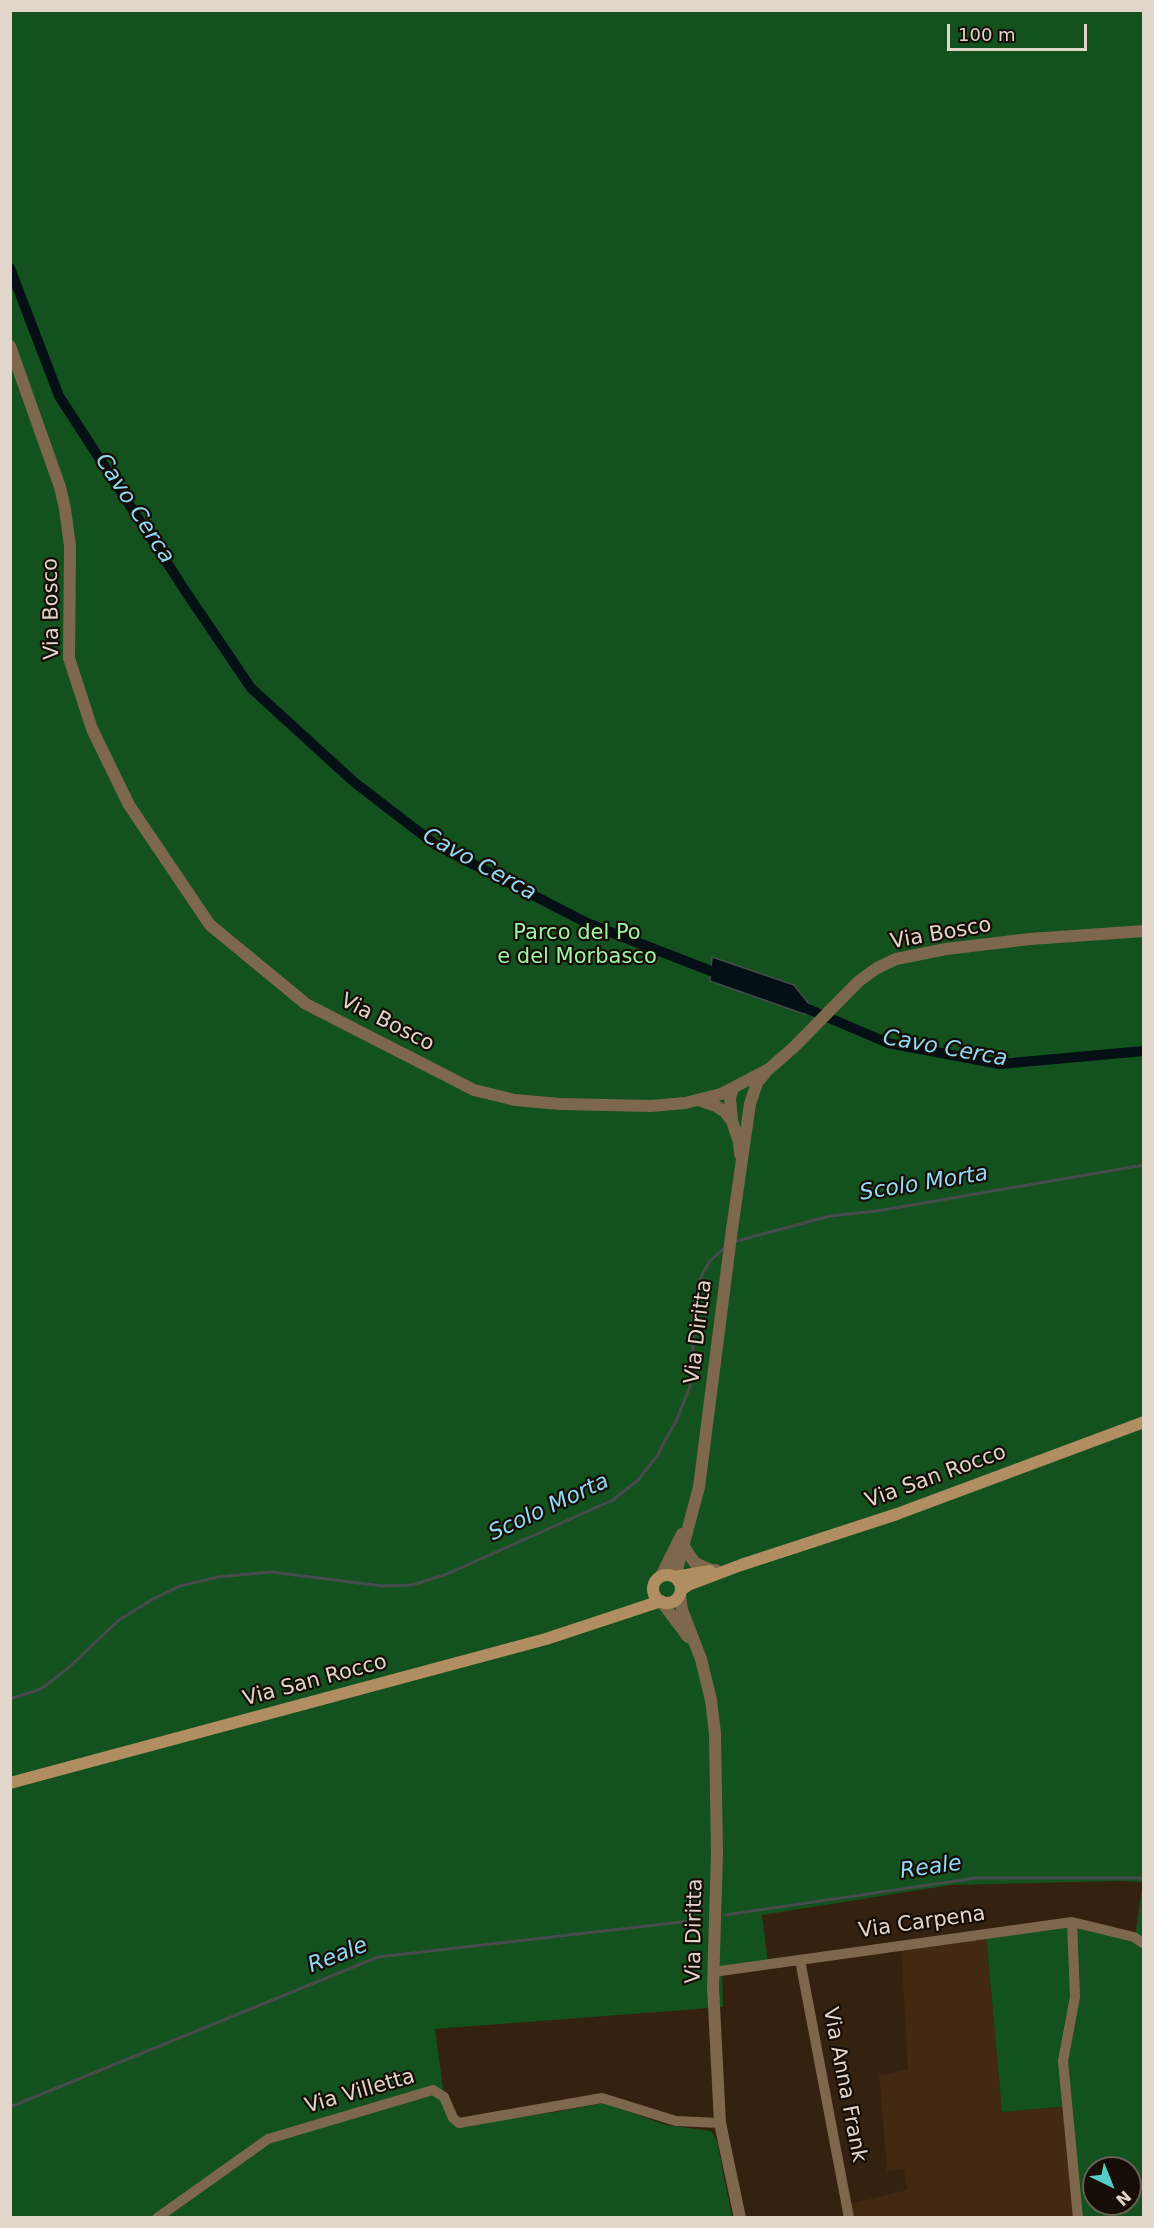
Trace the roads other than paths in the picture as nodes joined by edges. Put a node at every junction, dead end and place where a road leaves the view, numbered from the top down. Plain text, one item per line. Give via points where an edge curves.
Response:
1 (10, 346) edge
2 (1143, 931) edge
3 (769, 1069) junction
4 (733, 1088) junction
5 (698, 1100) junction
6 (750, 1104) junction
7 (732, 1121) junction
8 (741, 1164) junction
9 (1143, 1422) edge
10 (695, 1506) junction
11 (684, 1547) junction
12 (741, 1565) junction
13 (711, 1570) junction
14 (662, 1576) junction
15 (675, 1577) junction
16 (681, 1593) junction
17 (657, 1597) junction
18 (694, 1646) junction
19 (10, 1783) edge
20 (1072, 1922) junction
21 (1139, 1940) edge
22 (800, 1960) junction
23 (713, 1972) junction
24 (720, 2123) junction
25 (157, 2217) edge
26 (740, 2217) edge
27 (849, 2217) edge
28 (1078, 2217) edge

1 - 5 street, Via Bosco via 65,509 70,546 69,658 92,729 129,805 210,925 306,1004 474,1090 515,1100 560,1104 651,1106
2 - 3 street, Via Bosco via 1030,939 896,959 859,981
3 - 4 street, Via Bosco
3 - 6 street, Via Diritta via 757,1083
4 - 5 street, Via Bosco
4 - 6 street
4 - 7 street, Via Diritta
5 - 7 street via 716,1106
6 - 8 street, Via Diritta
7 - 8 street, Via Diritta
8 - 10 street, Via Diritta
9 - 12 main road, Via San Rocco via 897,1514
10 - 11 street, Via Diritta
10 - 14 street, Via Diritta
11 - 13 street via 693,1561
11 - 15 street, Via Diritta
12 - 13 street, Via San Rocco
12 - 16 main road, Via San Rocco via 688,1585
13 - 15 main road, Via San Rocco
14 - 15 main road
14 - 17 main road via 655,1583
15 - 16 main road
16 - 17 main road via 669,1603
16 - 18 street, Via Diritta
17 - 18 street, Via Diritta
17 - 19 main road, Via San Rocco via 546,1639
18 - 23 street, Via Diritta via 711,1700 715,1733 717,1853
20 - 21 street, Via Carpena
20 - 22 street, Via Carpena
20 - 28 street via 1075,1997 1064,2061
22 - 23 street, Via Carpena
22 - 27 street, Via Anna Frank
23 - 24 street, Via Diritta
24 - 25 street, Via Villetta via 676,2121 602,2098 459,2123 444,2097 433,2090 268,2139
24 - 26 street, Via Diritta

